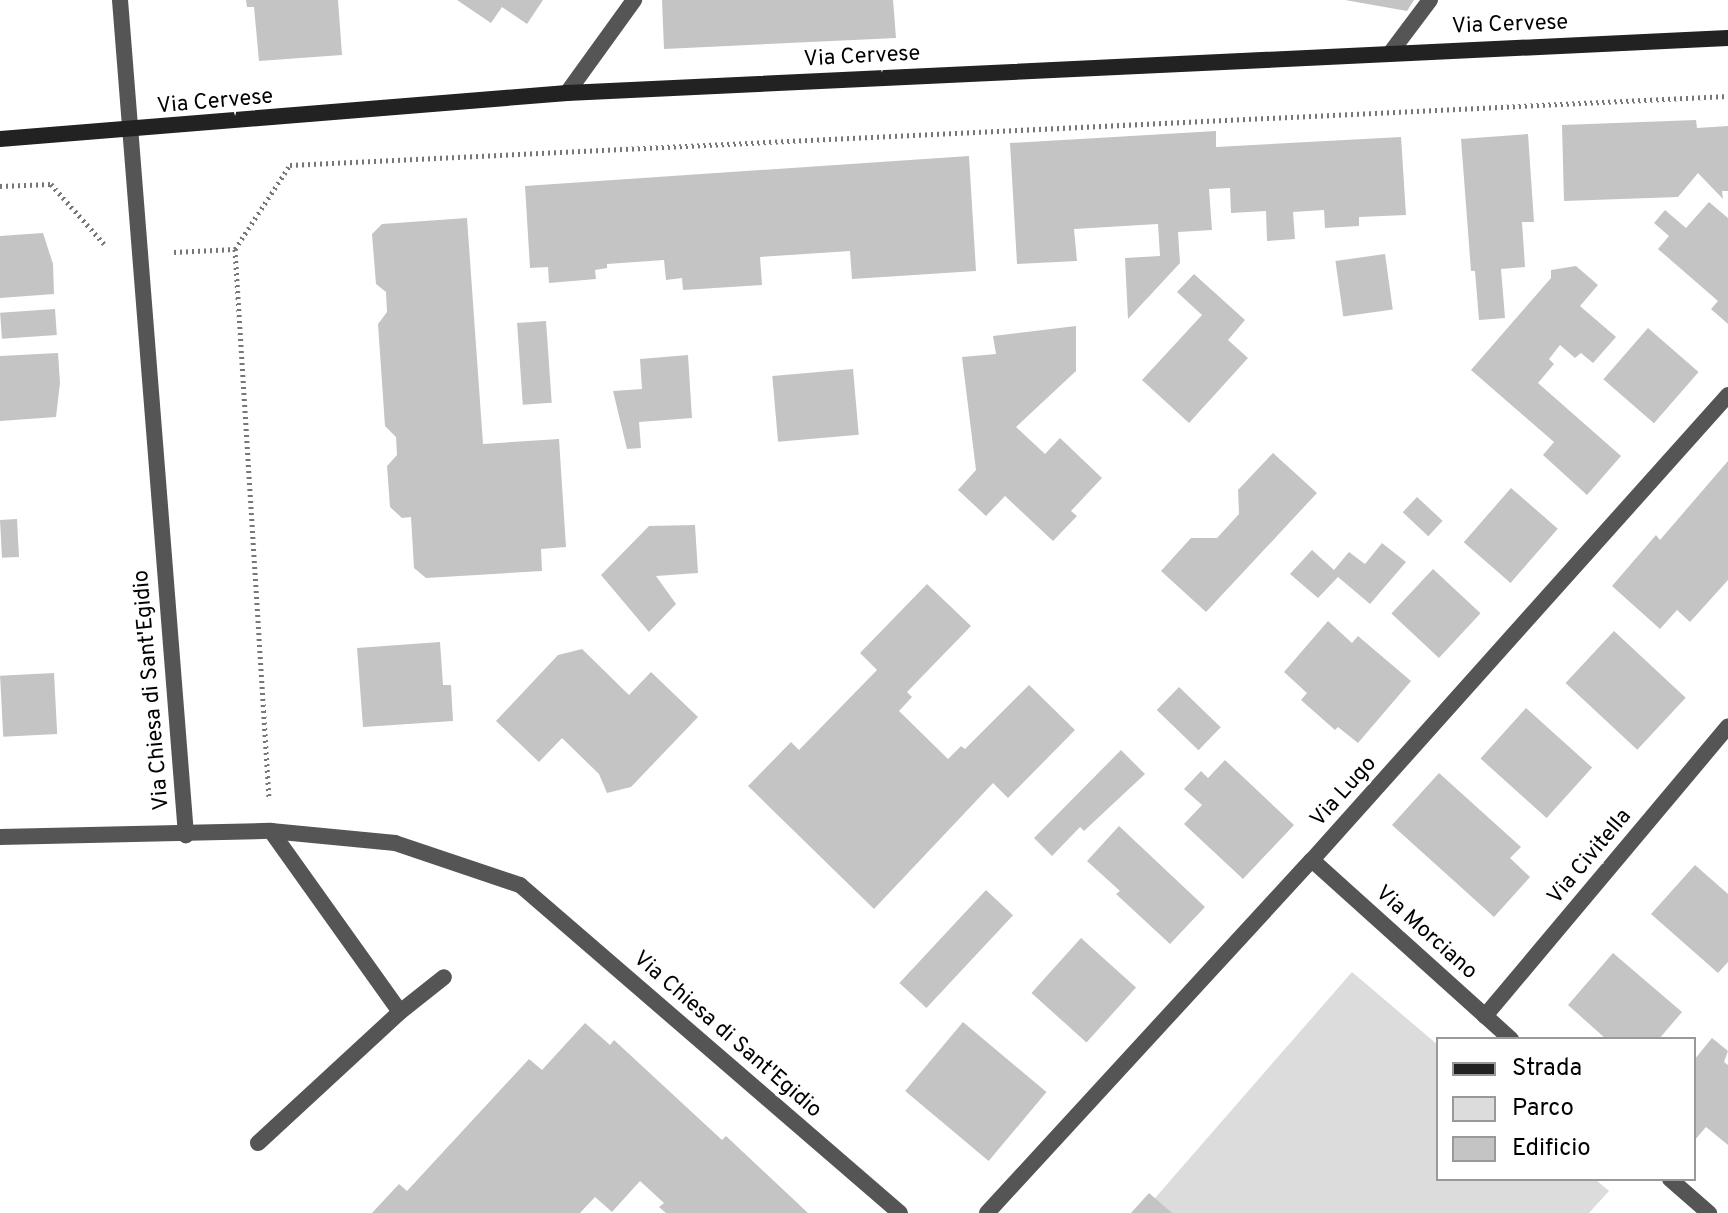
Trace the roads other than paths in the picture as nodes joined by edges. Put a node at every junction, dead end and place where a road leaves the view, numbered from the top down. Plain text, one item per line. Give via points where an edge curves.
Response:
1 (120, 0) edge
2 (634, 0) edge
3 (1430, 0) edge
4 (1728, 38) edge
5 (1391, 52) junction
6 (567, 93) junction
7 (130, 131) junction
8 (0, 139) edge
9 (1728, 395) edge
10 (1728, 726) edge
11 (271, 831) junction
12 (186, 835) junction
13 (0, 837) edge
14 (1312, 860) junction
15 (444, 977) dead end
16 (400, 1012) junction
17 (1485, 1016) junction
18 (1509, 1037) edge
19 (258, 1143) dead end
20 (1672, 1181) edge
21 (900, 1213) edge
22 (987, 1213) edge
23 (1709, 1213) edge

1 - 7 street, Via Chiesa di Sant'Egidio
2 - 6 street
3 - 5 street
4 - 5 main road, Via Cervese
5 - 6 main road, Via Cervese
6 - 7 main road, Via Cervese
7 - 8 main road, Via Cervese
7 - 12 street, Via Chiesa di Sant'Egidio
9 - 14 street, Via Lugo
10 - 17 street, Via Civitella
11 - 12 street, Via Chiesa di Sant'Egidio
11 - 16 street
11 - 21 street, Via Chiesa di Sant'Egidio via 395,843 520,885
12 - 13 street
14 - 17 street, Via Morciano
14 - 22 street, Via Lugo
15 - 16 street
16 - 19 street
17 - 18 street, Via Morciano
20 - 23 street

